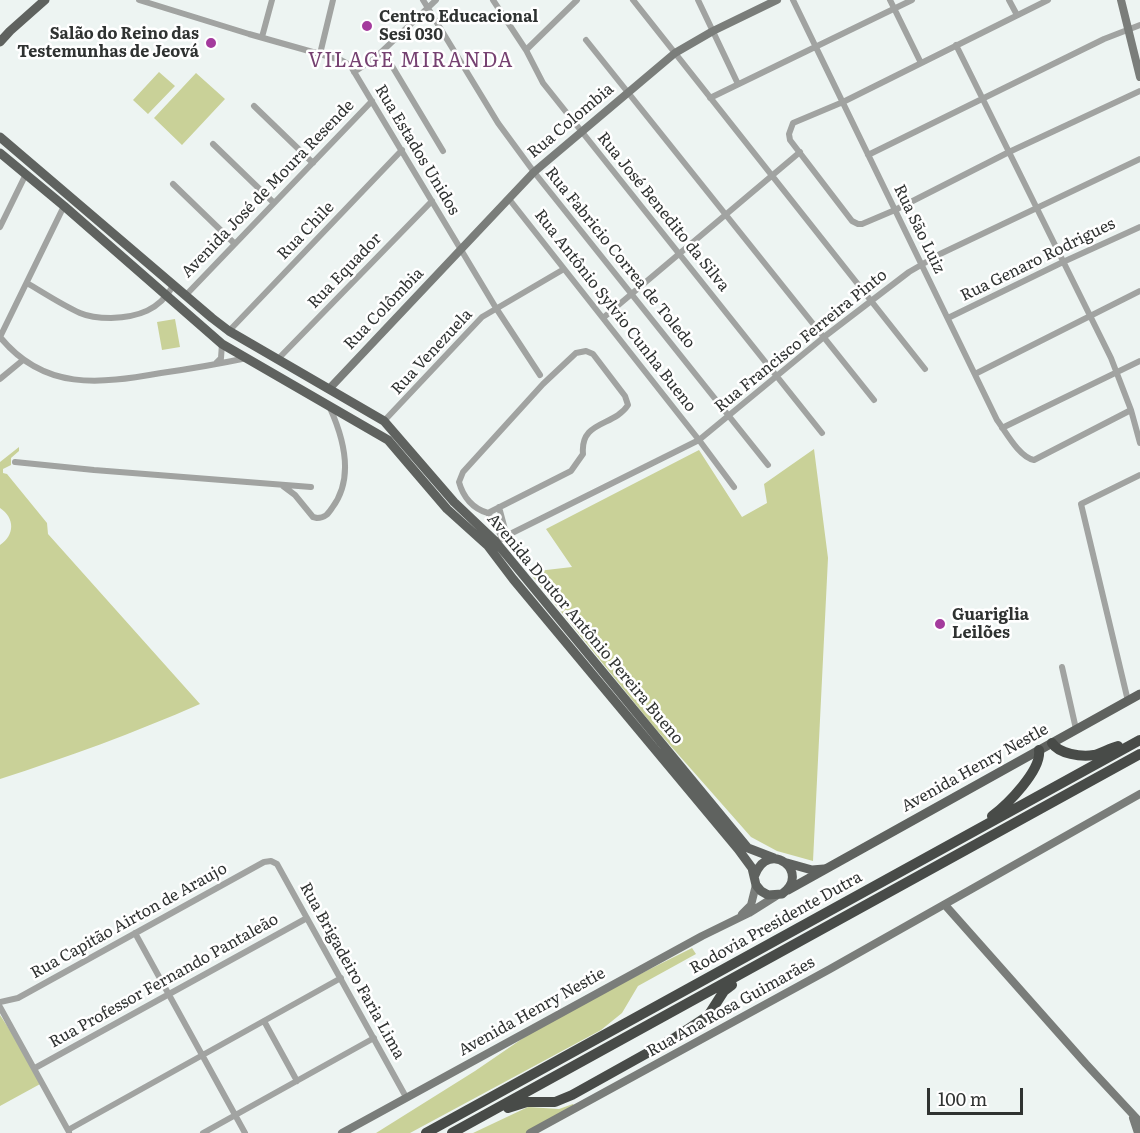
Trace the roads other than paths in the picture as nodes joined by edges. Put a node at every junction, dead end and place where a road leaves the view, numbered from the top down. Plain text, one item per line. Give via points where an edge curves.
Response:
1 (45, 0) edge
2 (139, 0) edge
3 (272, 0) edge
4 (333, 0) edge
5 (423, 0) edge
6 (436, 0) edge
7 (493, 0) edge
8 (577, 0) edge
9 (633, 0) edge
10 (698, 0) edge
11 (777, 0) edge
12 (793, 0) edge
13 (890, 0) edge
14 (912, 0) edge
15 (1009, 0) edge
16 (1048, 0) edge
17 (1121, 0) edge
18 (427, 9) junction
19 (894, 9) junction
20 (1017, 15) junction
21 (1140, 25) edge
22 (1128, 29) junction
23 (713, 31) junction
24 (262, 37) junction
25 (0, 40) edge
26 (586, 40) dead end
27 (956, 45) junction
28 (816, 47) junction
29 (526, 50) junction
30 (383, 51) junction
31 (675, 53) junction
32 (320, 54) junction
33 (921, 63) junction
34 (354, 72) junction
35 (1140, 77) edge
36 (738, 84) junction
37 (1140, 91) edge
38 (628, 92) junction
39 (982, 97) junction
40 (710, 98) junction
41 (372, 101) junction
42 (843, 102) junction
43 (254, 106) dead end
44 (581, 132) junction
45 (0, 137) edge
46 (213, 144) dead end
47 (402, 150) junction
48 (443, 151) dead end
49 (800, 152) junction
50 (1009, 152) junction
51 (0, 153) edge
52 (868, 154) junction
53 (1140, 159) edge
54 (313, 163) junction
55 (534, 172) junction
56 (26, 174) junction
57 (771, 175) junction
58 (173, 184) dead end
59 (509, 200) junction
60 (432, 201) junction
61 (274, 203) junction
62 (64, 206) junction
63 (1036, 208) junction
64 (895, 210) junction
65 (725, 214) junction
66 (0, 227) edge
67 (1140, 227) edge
68 (235, 244) junction
69 (461, 250) junction
70 (678, 253) junction
71 (1063, 262) junction
72 (922, 265) junction
73 (564, 269) junction
74 (27, 283) junction
75 (173, 286) junction
76 (1140, 291) edge
77 (631, 294) junction
78 (167, 296) junction
79 (184, 297) junction
80 (871, 301) junction
81 (496, 308) junction
82 (1090, 316) junction
83 (603, 318) junction
84 (948, 318) junction
85 (229, 331) junction
86 (0, 337) edge
87 (824, 338) junction
88 (222, 344) junction
89 (247, 358) junction
90 (278, 359) junction
91 (23, 360) junction
92 (1140, 361) edge
93 (215, 364) junction
94 (925, 369) dead end
95 (1117, 371) junction
96 (975, 374) junction
97 (540, 375) dead end
98 (777, 376) junction
99 (0, 379) edge
100 (329, 389) junction
101 (874, 400) dead end
102 (324, 403) junction
103 (1131, 410) junction
104 (729, 416) junction
105 (336, 421) junction
106 (384, 421) junction
107 (361, 423) junction
108 (1002, 428) junction
109 (822, 433) dead end
110 (699, 440) junction
111 (1140, 443) edge
112 (15, 462) dead end
113 (768, 465) dead end
114 (1140, 475) edge
115 (282, 485) junction
116 (311, 486) dead end
117 (734, 487) dead end
118 (499, 507) junction
119 (488, 513) junction
120 (498, 541) junction
121 (1062, 667) dead end
122 (1140, 694) edge
123 (1128, 701) junction
124 (1076, 729) junction
125 (1138, 741) edge
126 (1052, 743) junction
127 (1039, 750) junction
128 (1140, 754) edge
129 (1140, 794) edge
130 (968, 836) junction
131 (774, 858) junction
132 (271, 861) joint
133 (786, 863) junction
134 (826, 869) junction
135 (756, 880) junction
136 (788, 891) junction
137 (776, 896) junction
138 (945, 905) junction
139 (307, 918) junction
140 (738, 918) junction
141 (135, 933) junction
142 (751, 968) junction
143 (341, 978) junction
144 (169, 994) junction
145 (0, 1002) edge
146 (0, 1007) edge
147 (264, 1021) junction
148 (374, 1038) junction
149 (202, 1055) junction
150 (35, 1068) junction
151 (297, 1081) junction
152 (406, 1097) junction
153 (1132, 1114) junction
154 (235, 1115) junction
155 (1140, 1122) edge
156 (464, 1126) junction
157 (69, 1132) edge
158 (203, 1133) edge
159 (245, 1133) edge
160 (342, 1133) edge
161 (426, 1133) edge
162 (452, 1133) edge
163 (530, 1133) edge
164 (1138, 1133) edge

1 - 25 main road
2 - 24 street, Rua Estados Unidos
3 - 24 street
4 - 32 street
5 - 18 street, Rua Fabricio Correa de Toledo
6 - 18 street
7 - 29 street, Rua José Benedito da Silva
8 - 29 street
9 - 31 street
10 - 23 street
11 - 23 street, Rua Colombia
12 - 28 street, Rua São Luiz
13 - 19 street
14 - 19 street
15 - 20 street
16 - 20 street
17 - 22 street
18 - 30 street
18 - 55 street, Rua Fabricio Correa de Toledo via 498,123
19 - 28 street
19 - 33 street
20 - 27 street
21 - 22 street
22 - 35 street
22 - 39 street
23 - 31 street, Rua Colombia
23 - 36 street
24 - 32 street, Rua Estados Unidos
26 - 38 street
27 - 33 street
27 - 39 street
28 - 36 street
28 - 42 street, Rua São Luiz
29 - 44 street, Rua José Benedito da Silva via 543,83
30 - 34 street
30 - 48 street
31 - 38 street, Rua Colombia
31 - 40 street
32 - 34 street, Rua Estados Unidos via 341,60
33 - 42 street
34 - 41 street, Rua Estados Unidos
36 - 40 street
37 - 50 street
38 - 44 street, Rua Colombia
38 - 65 street
39 - 50 street
39 - 52 street
40 - 57 street
41 - 47 street, Rua Estados Unidos
41 - 54 street, Avenida José de Moura Resende
42 - 49 street via 797,120 790,128 790,140
42 - 52 street, Rua São Luiz
43 - 54 street
44 - 55 street, Rua Colombia
44 - 70 street, Rua José Benedito da Silva
45 - 75 main road, Avenida Doutor Antônio Pereira Bueno
46 - 61 street
47 - 60 street, Rua Estados Unidos
47 - 85 street, Rua Chile
49 - 57 street
49 - 64 street via 852,221 858,224
50 - 63 street
50 - 64 street
51 - 56 main road, Avenida Doutor Antônio Pereira Bueno
52 - 64 street, Rua São Luiz
53 - 63 street, Rua Francisco Ferreira Pinto
54 - 61 street, Avenida José de Moura Resende
55 - 59 street, Rua Colombia
55 - 77 street, Rua Fabricio Correa de Toledo
56 - 62 main road, Avenida Doutor Antônio Pereira Bueno
56 - 66 street
57 - 65 street
57 - 80 street
58 - 68 street
59 - 69 street, Rua Colombia
59 - 73 street, Rua Antônio Sylvio Cunha Bueno
60 - 69 street, Rua Estados Unidos
60 - 90 street, Rua Equador
61 - 68 street, Avenida José de Moura Resende
62 - 74 street
62 - 78 main road, Avenida Doutor Antônio Pereira Bueno
63 - 71 street
63 - 72 street, Rua Francisco Ferreira Pinto
64 - 72 street, Rua São Luiz
65 - 70 street
65 - 87 street
67 - 71 street, Rua Genaro Rodrigues
68 - 79 street, Avenida José de Moura Resende
69 - 81 street, Rua Estados Unidos
69 - 100 street, Rua Colômbia
70 - 77 street
70 - 98 street, Rua José Benedito da Silva
71 - 82 street
71 - 84 street, Rua Genaro Rodrigues
72 - 80 street, Rua Francisco Ferreira Pinto
72 - 84 street, Rua São Luiz
73 - 81 street, Rua Venezuela
73 - 83 street, Rua Antônio Sylvio Cunha Bueno
74 - 78 street via 81,314 102,318 147,312
74 - 86 street
75 - 78 street
75 - 79 main road, Avenida Doutor Antônio Pereira Bueno
76 - 82 street
77 - 83 street
77 - 104 street, Rua Fabricio Correa de Toledo
78 - 88 main road, Avenida Doutor Antônio Pereira Bueno
79 - 85 main road, Avenida Doutor Antônio Pereira Bueno
80 - 87 street, Rua Francisco Ferreira Pinto
80 - 94 street
81 - 97 street, Rua Estados Unidos
81 - 106 street, Rua Venezuela via 482,317
82 - 95 street
82 - 96 street
83 - 110 street, Rua Antônio Sylvio Cunha Bueno
84 - 96 street, Rua São Luiz
85 - 90 main road, Avenida Doutor Antônio Pereira Bueno
86 - 91 street
87 - 98 street, Rua Francisco Ferreira Pinto
87 - 101 street
88 - 89 main road, Avenida Doutor Antônio Pereira Bueno
88 - 93 street via 221,358
89 - 93 street
89 - 102 main road, Avenida Doutor Antônio Pereira Bueno
90 - 100 main road, Avenida Doutor Antônio Pereira Bueno
91 - 93 street via 67,379 92,382
91 - 99 street
92 - 95 street
95 - 103 street
95 - 108 street
96 - 108 street, Rua São Luiz
98 - 104 street, Rua Francisco Ferreira Pinto
98 - 109 street, Rua José Benedito da Silva
100 - 102 main road via 332,400
100 - 102 main road via 317,391
100 - 106 main road, Avenida Doutor Antônio Pereira Bueno
102 - 105 street
102 - 107 main road, Avenida Doutor Antônio Pereira Bueno
103 - 108 street, Rua São Luiz via 1034,460
103 - 111 street
104 - 110 street, Rua Francisco Ferreira Pinto
104 - 113 street, Rua Fabricio Correa de Toledo
105 - 107 street
105 - 115 street via 345,458 344,486 327,515 321,519 313,517
106 - 107 main road via 374,426
106 - 120 main road, Avenida Doutor Antônio Pereira Bueno via 441,488
107 - 120 main road, Avenida Doutor Antônio Pereira Bueno via 388,440 447,509
110 - 117 street, Rua Antônio Sylvio Cunha Bueno
110 - 120 street, Rua Francisco Ferreira Pinto
112 - 115 street
114 - 123 street via 1082,504
115 - 116 street
118 - 119 street
118 - 119 street via 571,471 583,454 582,442 588,431 623,413 628,405 593,354 576,353 463,472 461,491 477,510
118 - 120 street
119 - 120 street
120 - 131 main road, Avenida Doutor Antônio Pereira Bueno via 748,848
120 - 135 main road, Avenida Doutor Antônio Pereira Bueno via 513,579 738,849
121 - 124 street
122 - 123 main road, Avenida Henry Nestle
123 - 124 main road, Avenida Henry Nestle
124 - 126 main road, Avenida Henry Nestle
125 - 126 highway via 1087,755 1057,749
125 - 130 highway, Rodovia Presidente Dutra
126 - 127 main road, Avenida Henry Nestle
127 - 130 highway via 1039,758 1010,801
127 - 134 main road, Avenida Henry Nestle
128 - 142 highway, Rodovia Presidente Dutra
129 - 138 street, Rua Ana Rosa Guimarães
130 - 161 highway, Rodovia Presidente Dutra
131 - 133 main road
131 - 135 main road via 758,867
132 - 139 street, Rua Brigadeiro Faria Lima via 277,864
132 - 141 street, Rua Capitão Airton de Araujo
133 - 134 main road via 812,870
133 - 136 main road via 793,876
134 - 136 main road, Avenida Henry Nestle
135 - 137 main road via 761,891
135 - 140 street via 751,905
136 - 137 main road
137 - 140 street, Avenida Henry Nestie
138 - 153 street
138 - 163 street, Rua Ana Rosa Guimarães
139 - 143 street, Rua Brigadeiro Faria Lima
139 - 144 street, Rua Professor Fernando Pantaleão
140 - 152 street, Avenida Henry Nestie
141 - 144 street
141 - 145 street, Rua Capitão Airton de Araujo via 18,998
142 - 156 highway, Rodovia Presidente Dutra
142 - 156 highway via 724,992 708,1016 572,1095 555,1102 516,1104
143 - 147 street
143 - 148 street, Rua Brigadeiro Faria Lima
144 - 149 street
144 - 150 street, Rua Professor Fernando Pantaleão
146 - 150 street
147 - 149 street
147 - 151 street
148 - 151 street
148 - 152 street, Rua Brigadeiro Faria Lima
149 - 154 street
149 - 157 street
150 - 157 street
151 - 154 street
152 - 160 street, Avenida Henry Nestie
153 - 155 street
153 - 164 street
154 - 158 street
154 - 159 street
156 - 162 highway, Rodovia Presidente Dutra

